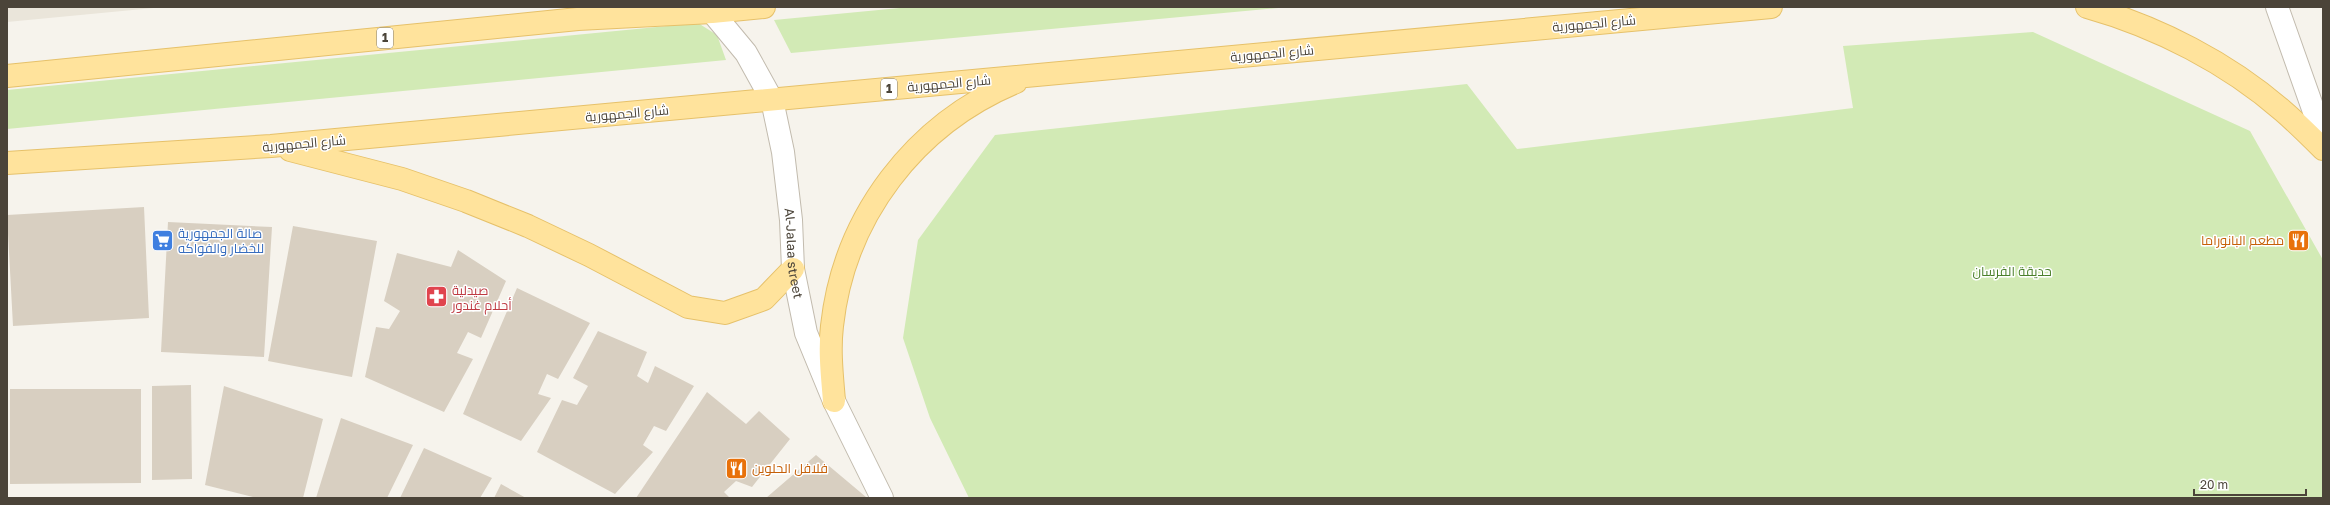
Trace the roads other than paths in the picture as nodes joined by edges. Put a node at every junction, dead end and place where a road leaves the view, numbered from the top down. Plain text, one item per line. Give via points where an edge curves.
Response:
1 (764, 7) edge
2 (1771, 7) edge
3 (2088, 7) edge
4 (2277, 7) edge
5 (712, 12) junction
6 (578, 13) edge
7 (7, 76) edge
8 (1032, 76) junction
9 (772, 100) junction
10 (2323, 137) edge
11 (271, 146) junction
12 (2323, 149) edge
13 (7, 163) edge
14 (793, 269) junction
15 (834, 401) junction
16 (882, 498) edge

1 - 5 main road, 1
2 - 8 main road, شارع الجمهورية / 1
3 - 12 main road via 2115,15 2175,40 2230,72 2282,110
4 - 10 street
5 - 6 main road, 1
5 - 9 street, Al-Jalaa street via 746,54
6 - 7 main road, 1
8 - 9 main road, شارع الجمهورية / 1
8 - 15 main road via 997,90 964,108 934,131 907,157 864,218 849,253 838,289 832,326 830,364
9 - 11 main road, شارع الجمهورية / 1
9 - 14 street, Al-Jalaa street via 783,152 791,220
11 - 13 main road, شارع الجمهورية / 1
11 - 14 main road via 402,179 466,200 589,255 688,307 725,313 764,299
14 - 15 street, Al-Jalaa street via 806,333
15 - 16 street, Al-Jalaa street

